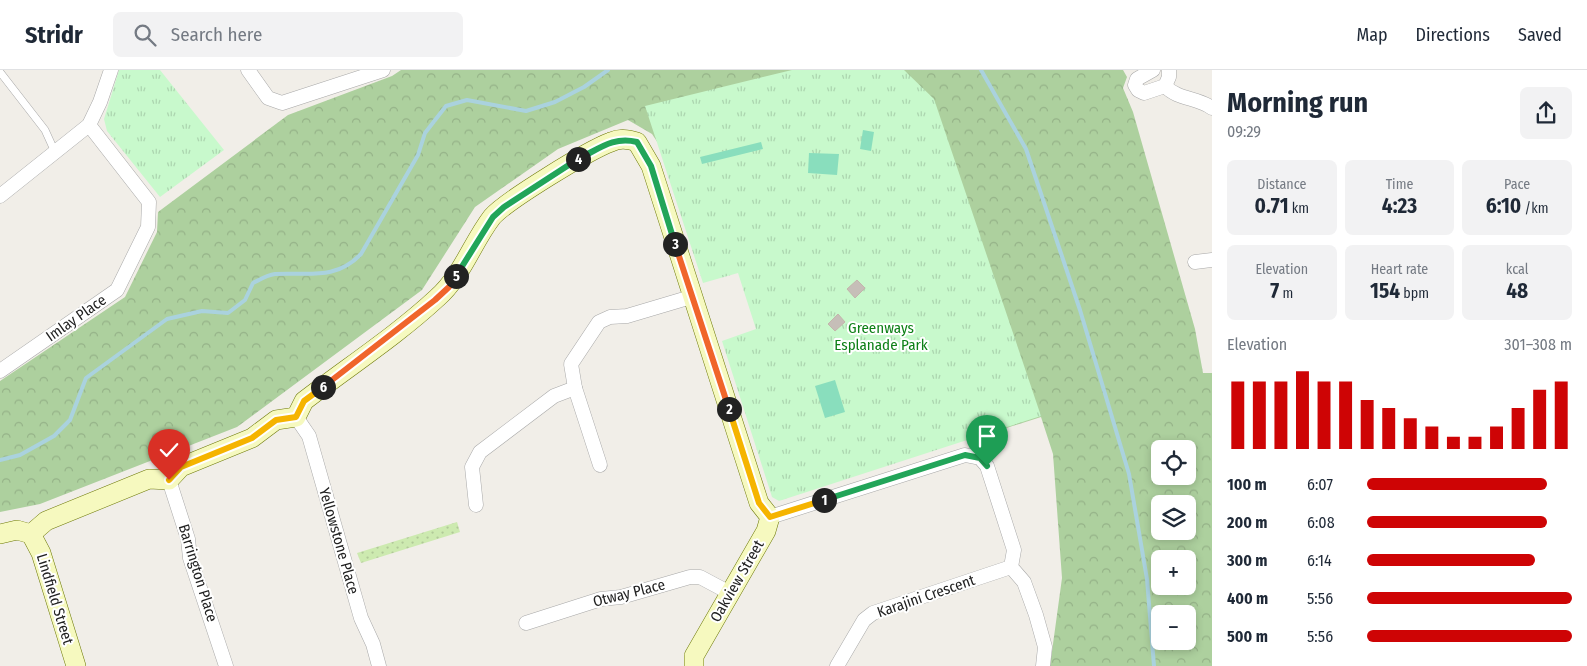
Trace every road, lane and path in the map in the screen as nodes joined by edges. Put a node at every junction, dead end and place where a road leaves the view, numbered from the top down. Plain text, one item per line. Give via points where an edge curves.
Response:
1 (111, 70) edge
2 (248, 70) edge
3 (383, 70) edge
4 (1153, 70) edge
5 (1169, 70) edge
6 (0, 72) edge
7 (1165, 86) junction
8 (1212, 108) edge
9 (89, 125) junction
10 (55, 152) junction
11 (0, 196) edge
12 (1212, 260) edge
13 (1195, 262) dead end
14 (691, 296) junction
15 (0, 371) edge
16 (575, 388) junction
17 (296, 417) junction
18 (974, 438) dead end
19 (977, 457) junction
20 (600, 465) dead end
21 (169, 480) junction
22 (476, 505) dead end
23 (770, 517) junction
24 (0, 534) edge
25 (31, 534) junction
26 (1011, 567) junction
27 (730, 593) junction
28 (526, 623) dead end
29 (76, 666) edge
30 (226, 666) edge
31 (379, 666) edge
32 (694, 666) edge
33 (837, 666) edge
34 (1043, 666) edge

1 - 9 street
2 - 3 street via 268,98 282,103
4 - 7 street via 1137,79 1135,85 1138,90 1144,93
5 - 7 street
6 - 10 lane via 45,130
7 - 8 street via 1173,94
9 - 10 street
9 - 15 street, Imlay Place via 149,202 148,227 117,290
10 - 11 street
12 - 13 street
14 - 16 street via 599,322 571,364
14 - 17 street via 651,166 643,150 637,142 624,139 611,142 504,207 493,217 449,287 304,401
14 - 23 street via 759,503
16 - 20 street
16 - 22 street via 554,396 480,452 472,467
17 - 21 street via 276,420 252,438 181,467
17 - 31 street, Yellowstone Place via 309,436 361,618
18 - 19 lane
19 - 23 street via 965,455
19 - 26 street via 987,466 1014,550
21 - 25 street via 150,478 46,521
21 - 30 street, Barrington Place via 188,538 190,558
23 - 27 street, Oakview Street via 766,531
24 - 25 street via 17,530
25 - 29 street, Lindfield Street via 41,553
26 - 33 street, Karajini Crescent via 873,612 864,620
26 - 34 street via 1024,582 1036,616 1045,647
27 - 28 street, Otway Place via 700,577 690,577 621,597 601,599
27 - 32 street, Oakview Street via 694,656

